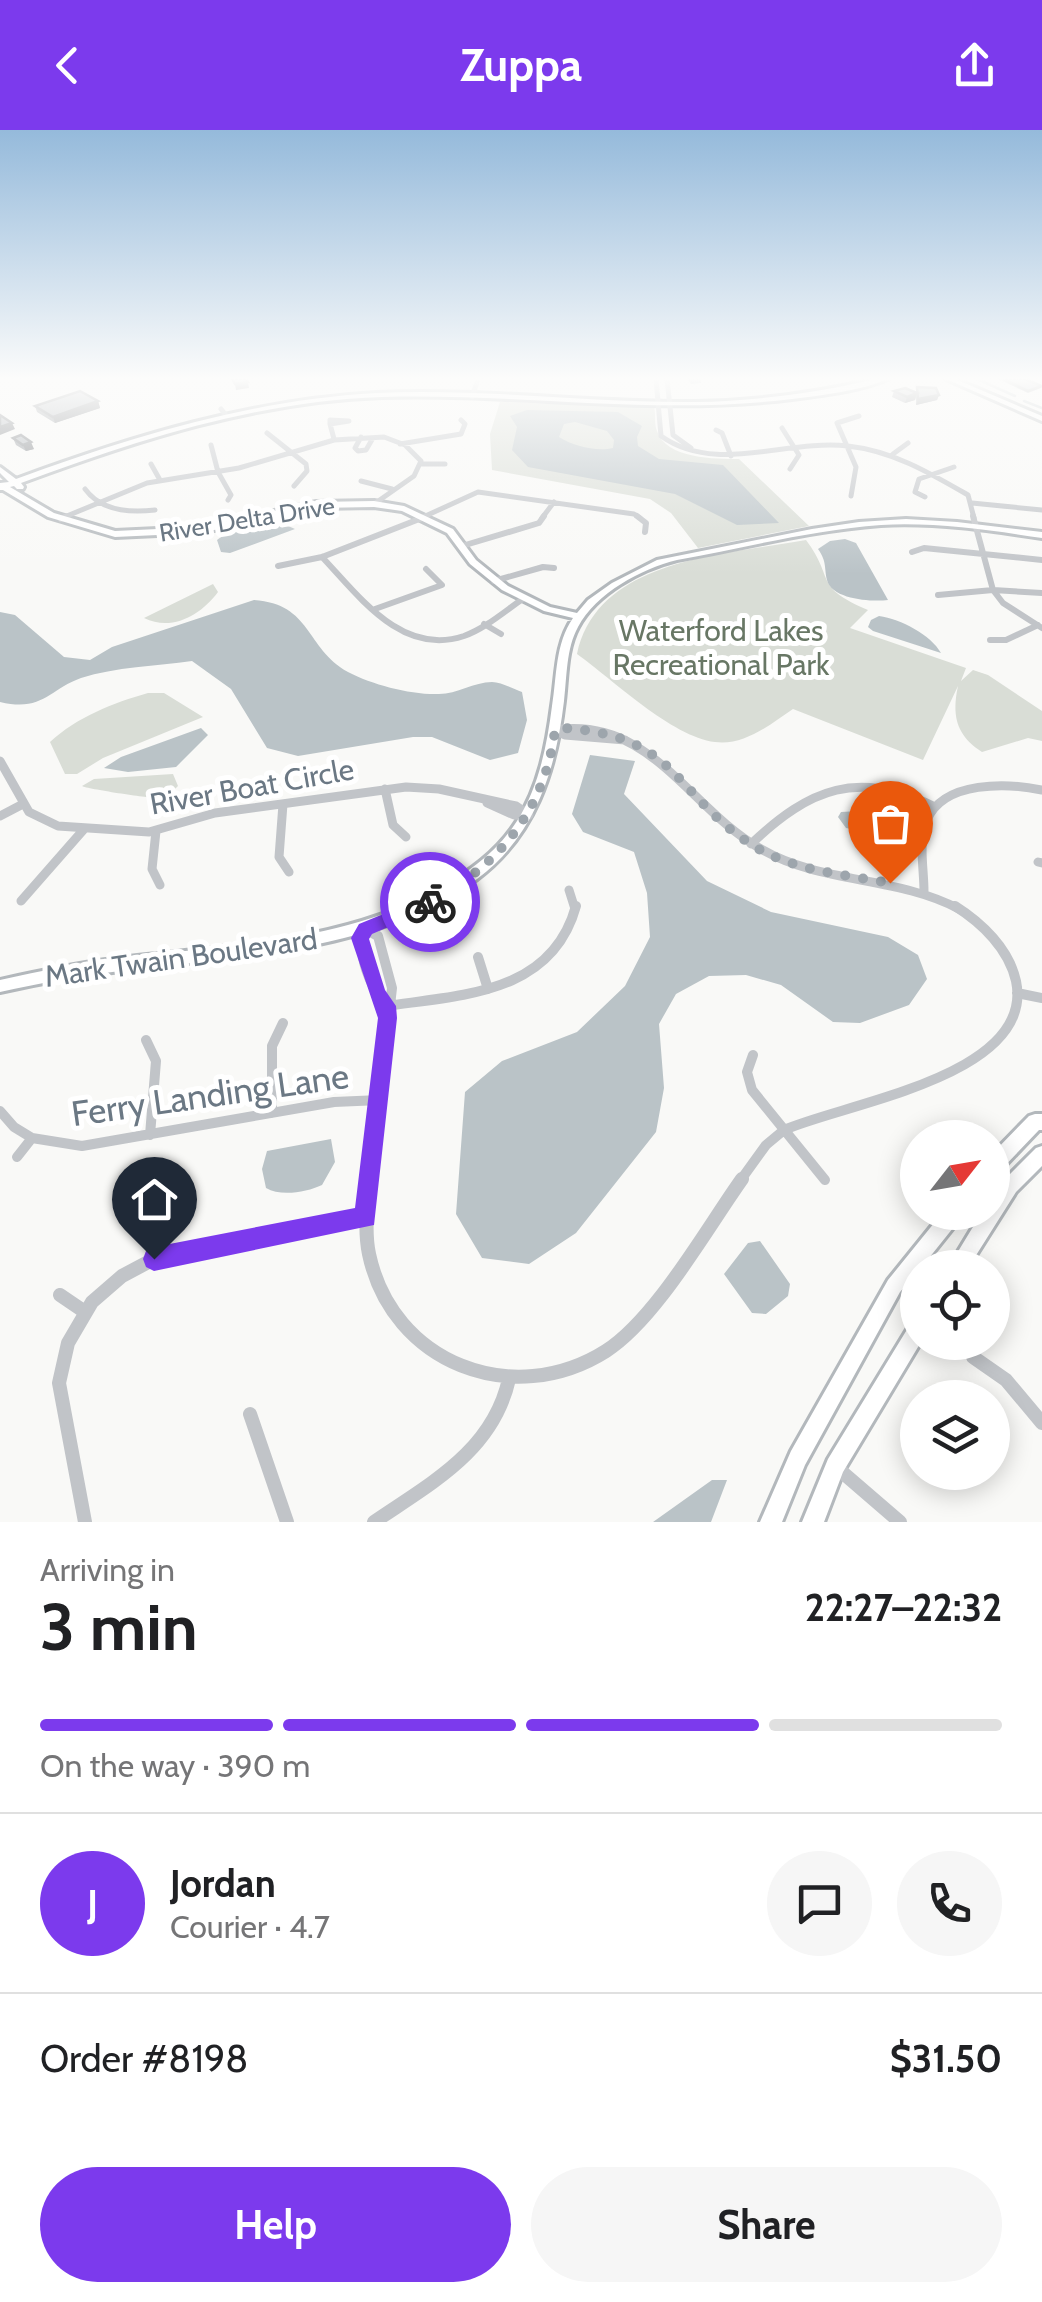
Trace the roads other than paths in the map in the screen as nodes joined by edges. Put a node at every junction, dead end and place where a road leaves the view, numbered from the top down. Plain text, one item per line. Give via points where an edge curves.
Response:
1 (117, 444) edge
2 (280, 444) edge
3 (317, 444) edge
4 (400, 444) edge
5 (672, 444) edge
6 (686, 444) edge
7 (726, 444) edge
8 (907, 444) edge
9 (211, 445) dead end
10 (794, 446) junction
11 (849, 446) junction
12 (290, 452) junction
13 (893, 454) junction
14 (717, 456) junction
15 (731, 456) junction
16 (151, 464) dead end
17 (422, 464) junction
18 (444, 464) dead end
19 (954, 467) dead end
20 (0, 469) edge
21 (790, 469) dead end
22 (218, 472) junction
23 (933, 474) junction
24 (160, 480) junction
25 (361, 481) dead end
26 (5, 483) edge
27 (294, 486) dead end
28 (392, 488) junction
29 (85, 489) dead end
30 (851, 496) dead end
31 (925, 497) dead end
32 (228, 500) dead end
33 (97, 502) junction
34 (554, 502) junction
35 (972, 503) junction
36 (374, 504) junction
37 (155, 510) dead end
38 (1042, 510) edge
39 (422, 516) junction
40 (61, 519) junction
41 (977, 527) junction
42 (644, 532) dead end
43 (1042, 535) edge
44 (462, 546) junction
45 (912, 552) dead end
46 (982, 552) junction
47 (322, 556) junction
48 (1042, 560) edge
49 (278, 566) dead end
50 (554, 568) dead end
51 (426, 570) dead end
52 (494, 581) junction
53 (993, 590) junction
54 (1042, 593) edge
55 (938, 594) dead end
56 (524, 598) junction
57 (374, 608) junction
58 (578, 616) junction
59 (484, 624) junction
60 (1040, 626) edge
61 (502, 634) dead end
62 (990, 640) dead end
63 (555, 730) junction
64 (0, 760) edge
65 (385, 790) junction
66 (1042, 790) edge
67 (23, 804) junction
68 (283, 804) junction
69 (935, 807) junction
70 (529, 815) junction
71 (0, 816) edge
72 (85, 828) junction
73 (156, 831) junction
74 (406, 837) dead end
75 (751, 844) junction
76 (289, 872) dead end
77 (160, 884) dead end
78 (569, 890) dead end
79 (924, 892) junction
80 (20, 901) dead end
81 (365, 929) junction
82 (478, 958) dead end
83 (0, 986) edge
84 (488, 989) junction
85 (1018, 993) junction
86 (1042, 998) edge
87 (386, 1006) junction
88 (283, 1023) dead end
89 (146, 1040) dead end
90 (754, 1055) dead end
91 (380, 1100) junction
92 (0, 1111) edge
93 (272, 1113) junction
94 (1042, 1122) edge
95 (784, 1130) junction
96 (150, 1135) junction
97 (32, 1138) junction
98 (1010, 1149) edge
99 (1042, 1154) edge
100 (17, 1158) dead end
101 (825, 1180) dead end
102 (1010, 1186) edge
103 (366, 1217) junction
104 (940, 1230) edge
105 (60, 1295) dead end
106 (85, 1312) junction
107 (900, 1360) edge
108 (976, 1360) edge
109 (508, 1380) junction
110 (250, 1414) dead end
111 (1042, 1423) edge
112 (836, 1466) junction
113 (85, 1522) edge
114 (288, 1522) edge
115 (374, 1522) edge
116 (771, 1522) edge
117 (814, 1522) edge
118 (900, 1522) edge

1 - 26 street
2 - 12 street
3 - 12 street
4 - 17 street
5 - 14 street
6 - 14 street
7 - 15 street
8 - 13 street
9 - 22 street
10 - 11 street
10 - 15 street
10 - 21 street via 798,461
11 - 13 street
11 - 30 street via 856,475
12 - 22 street
12 - 27 street via 307,471
13 - 23 street
14 - 15 street
16 - 24 street
17 - 18 street
17 - 28 street
19 - 23 street
20 - 26 street, River Delta Drive
22 - 24 street
22 - 32 street
23 - 31 street via 916,483 915,492
23 - 35 street
24 - 33 street
25 - 28 street
26 - 40 street, River Delta Drive
28 - 36 street
29 - 33 street
33 - 37 street
33 - 40 street
34 - 39 street via 478,492
34 - 42 street via 634,514 646,524
34 - 44 street via 539,523
35 - 38 street
35 - 41 street
36 - 39 street, River Delta Drive
36 - 40 street, River Delta Drive via 316,505 159,534 115,534
39 - 44 street, River Delta Drive
39 - 47 street
41 - 43 street
41 - 46 street
41 - 58 street via 854,525 656,563
44 - 52 street, River Delta Drive
45 - 46 street
46 - 48 street
46 - 53 street
47 - 49 street
47 - 57 street
50 - 52 street
51 - 57 street via 442,585
52 - 56 street, River Delta Drive
53 - 54 street
53 - 55 street
53 - 60 street
56 - 58 street, River Delta Drive
56 - 59 street
57 - 59 street via 398,632 427,641 456,638
58 - 63 street, Mark Twain Boulevard via 567,638
59 - 61 street
60 - 62 street
63 - 70 street, Mark Twain Boulevard
63 - 75 street via 627,740 658,757
64 - 67 street
65 - 68 street, River Boat Circle
65 - 70 street, River Boat Circle via 431,788
65 - 74 street via 393,825
66 - 69 street via 987,786
67 - 71 street
67 - 72 street, River Boat Circle via 42,821
68 - 73 street, River Boat Circle
68 - 76 street via 280,857
69 - 75 street via 886,790 836,789 800,802
69 - 79 street via 926,825
70 - 81 street, Mark Twain Boulevard via 472,877
72 - 73 street, River Boat Circle
72 - 80 street
73 - 77 street via 152,869
75 - 79 street via 792,863
78 - 84 street via 575,916 554,950 527,973
79 - 85 street via 990,933 1011,966
81 - 83 street, Mark Twain Boulevard via 108,963
81 - 87 street via 360,943
81 - 87 street via 378,936 388,965 392,990
82 - 84 street
84 - 87 street
85 - 86 street
85 - 95 street via 1006,1034 971,1061
87 - 91 street
88 - 93 street via 272,1046
89 - 96 street via 156,1062
90 - 95 street via 749,1084
91 - 93 street, Ferry Landing Lane
91 - 103 street
92 - 97 street, Ferry Landing Lane
93 - 96 street, Ferry Landing Lane
94 - 98 street
95 - 101 street
95 - 109 street via 766,1145 621,1342 565,1374
96 - 97 street, Ferry Landing Lane via 82,1146
97 - 100 street
99 - 102 street
103 - 106 street via 154,1259 111,1284
103 - 109 street via 373,1272 401,1323 448,1362
104 - 116 street via 894,1286 798,1458
105 - 106 street
106 - 113 street via 64,1355 60,1396
107 - 112 street
108 - 111 street via 1006,1380
109 - 115 street via 501,1411 481,1442
110 - 114 street
112 - 117 street
112 - 118 street

